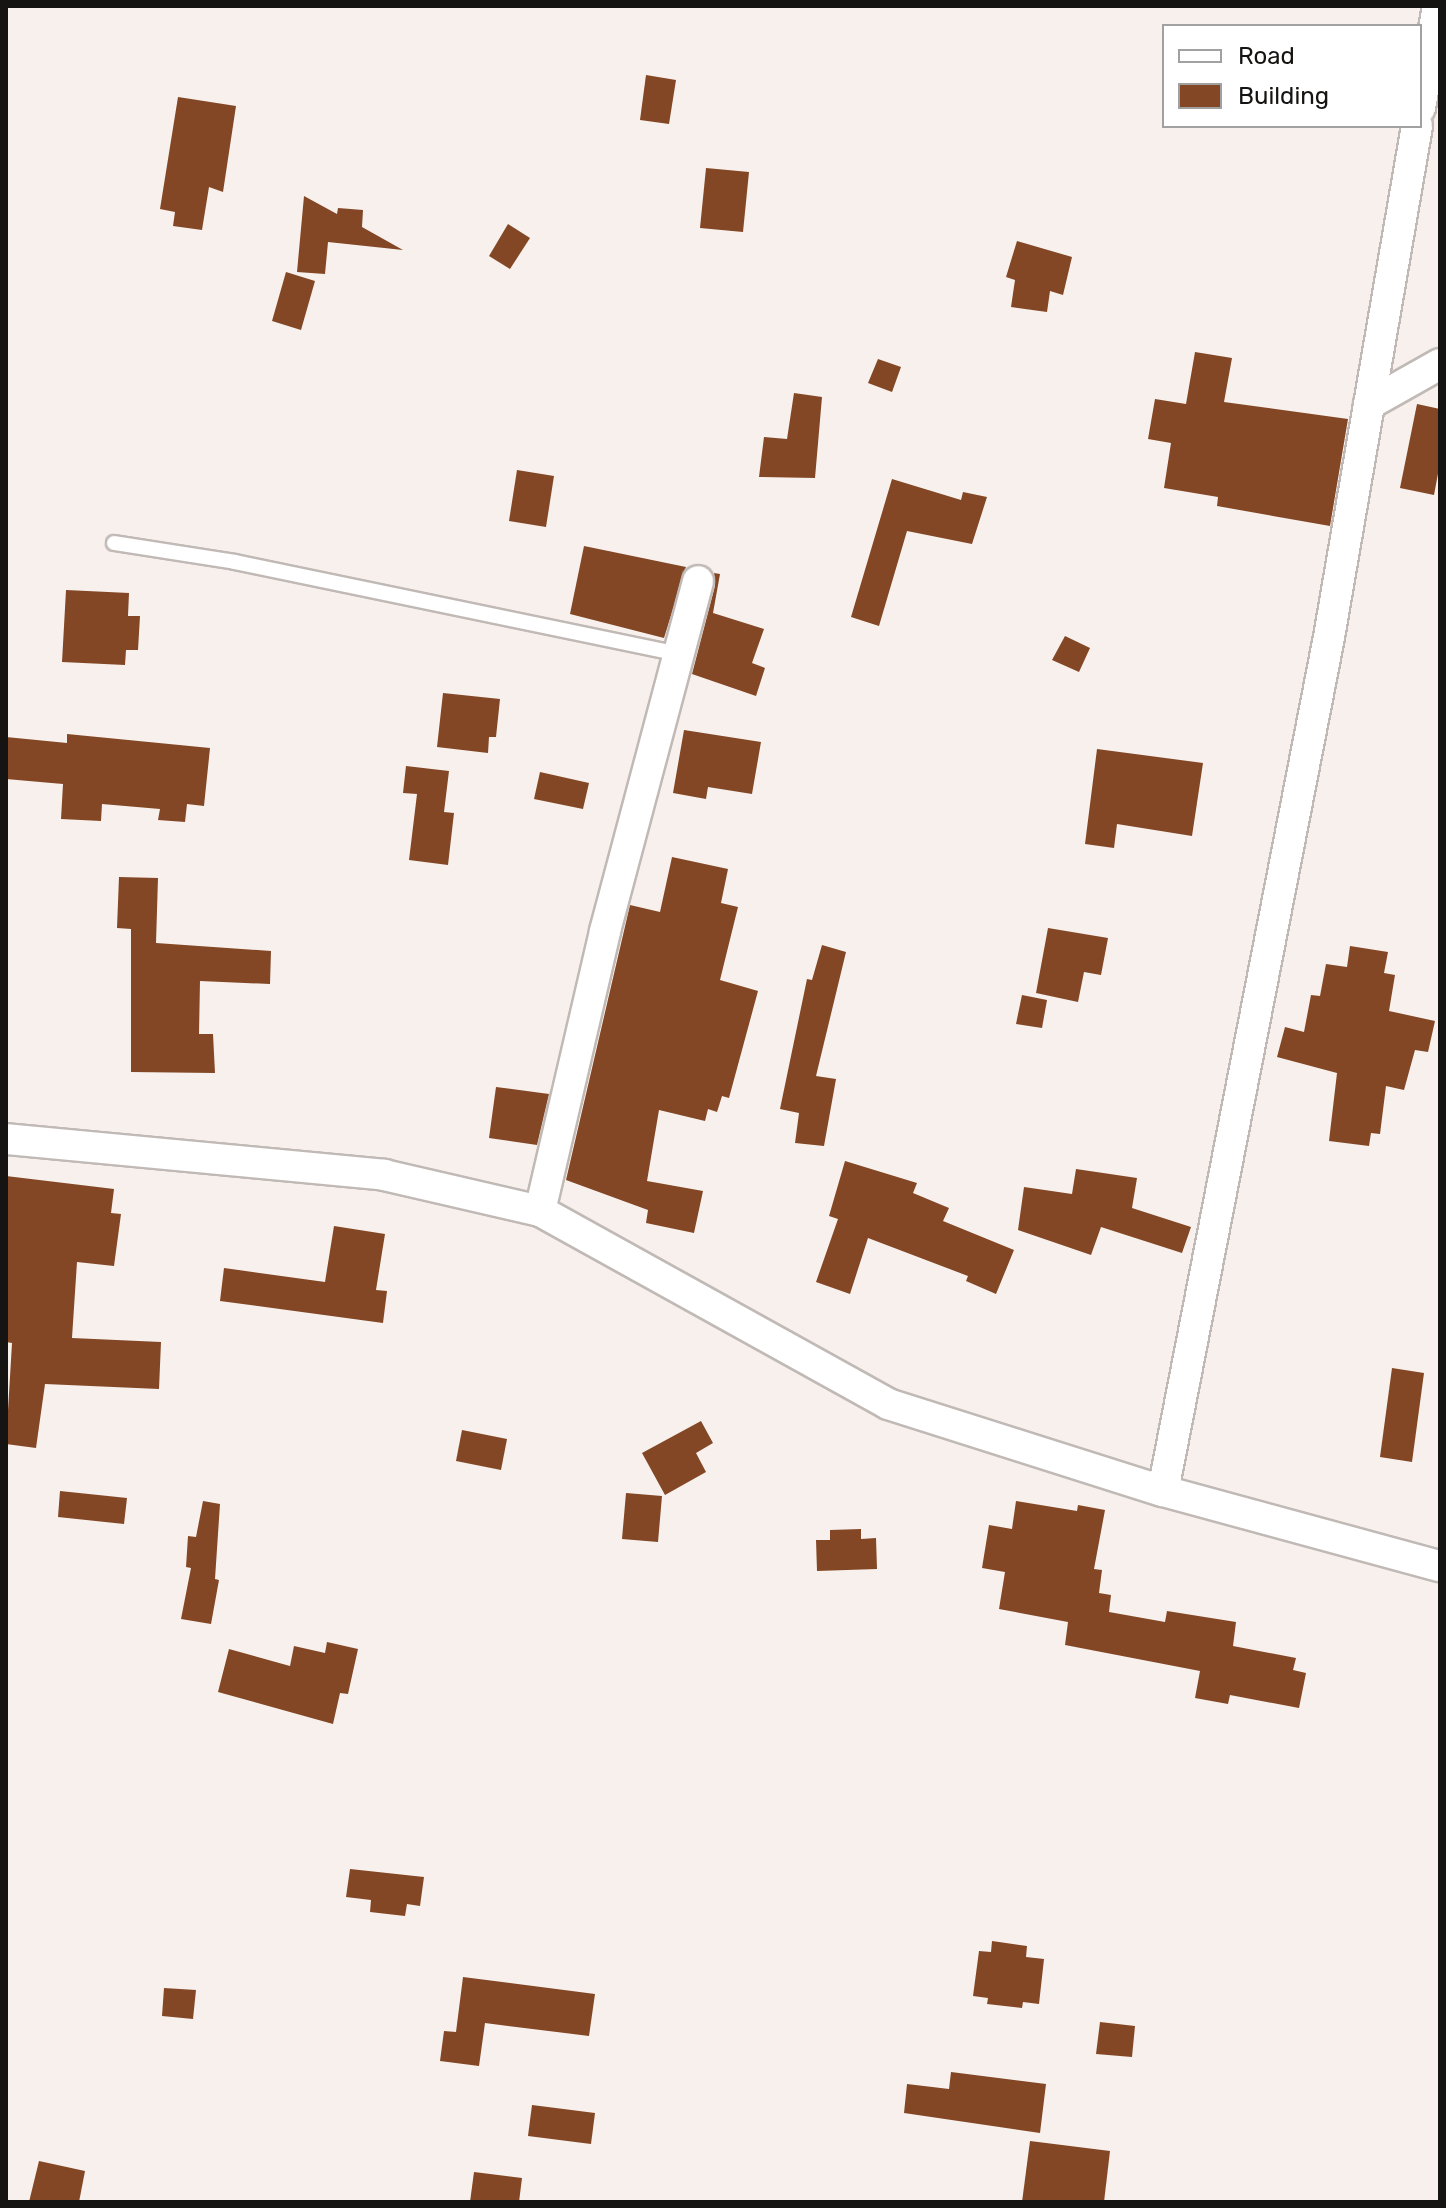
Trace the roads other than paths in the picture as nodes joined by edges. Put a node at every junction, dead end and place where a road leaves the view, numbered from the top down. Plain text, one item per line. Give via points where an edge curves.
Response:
1 (1438, 6) edge
2 (1422, 97) edge
3 (1417, 128) edge
4 (1440, 364) edge
5 (1369, 404) junction
6 (114, 543) dead end
7 (698, 581) dead end
8 (678, 654) junction
9 (6, 1139) edge
10 (540, 1211) junction
11 (1163, 1491) junction
12 (1440, 1566) edge

1 - 2 street
3 - 5 street
4 - 5 street
5 - 11 street via 1259,1008
6 - 8 lane via 235,562
7 - 8 street
8 - 10 street via 605,931
9 - 10 street via 384,1175
10 - 11 street via 888,1404
11 - 12 street

